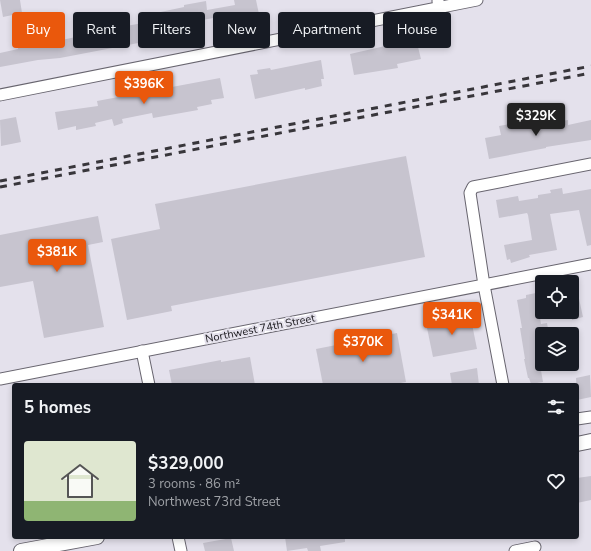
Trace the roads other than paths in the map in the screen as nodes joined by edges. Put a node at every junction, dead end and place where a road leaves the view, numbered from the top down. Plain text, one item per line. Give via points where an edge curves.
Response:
1 (477, 0) edge
2 (439, 4) edge
3 (0, 95) edge
4 (591, 164) edge
5 (591, 264) edge
6 (484, 285) junction
7 (142, 351) junction
8 (0, 379) edge
9 (149, 383) edge
10 (503, 383) edge
11 (591, 417) edge
12 (579, 419) edge
13 (591, 441) edge
14 (579, 444) edge
15 (86, 539) edge
16 (178, 539) edge
17 (534, 545) edge
18 (21, 551) edge
19 (181, 551) edge
20 (515, 551) edge

1 - 2 street
2 - 3 street
4 - 6 street via 473,187 470,193
5 - 6 street, Northwest 74th Street
6 - 7 street, Northwest 74th Street
6 - 10 street
7 - 8 street, Northwest 74th Street
7 - 9 street
11 - 12 street
13 - 14 street
15 - 18 street
16 - 19 street
17 - 20 street

